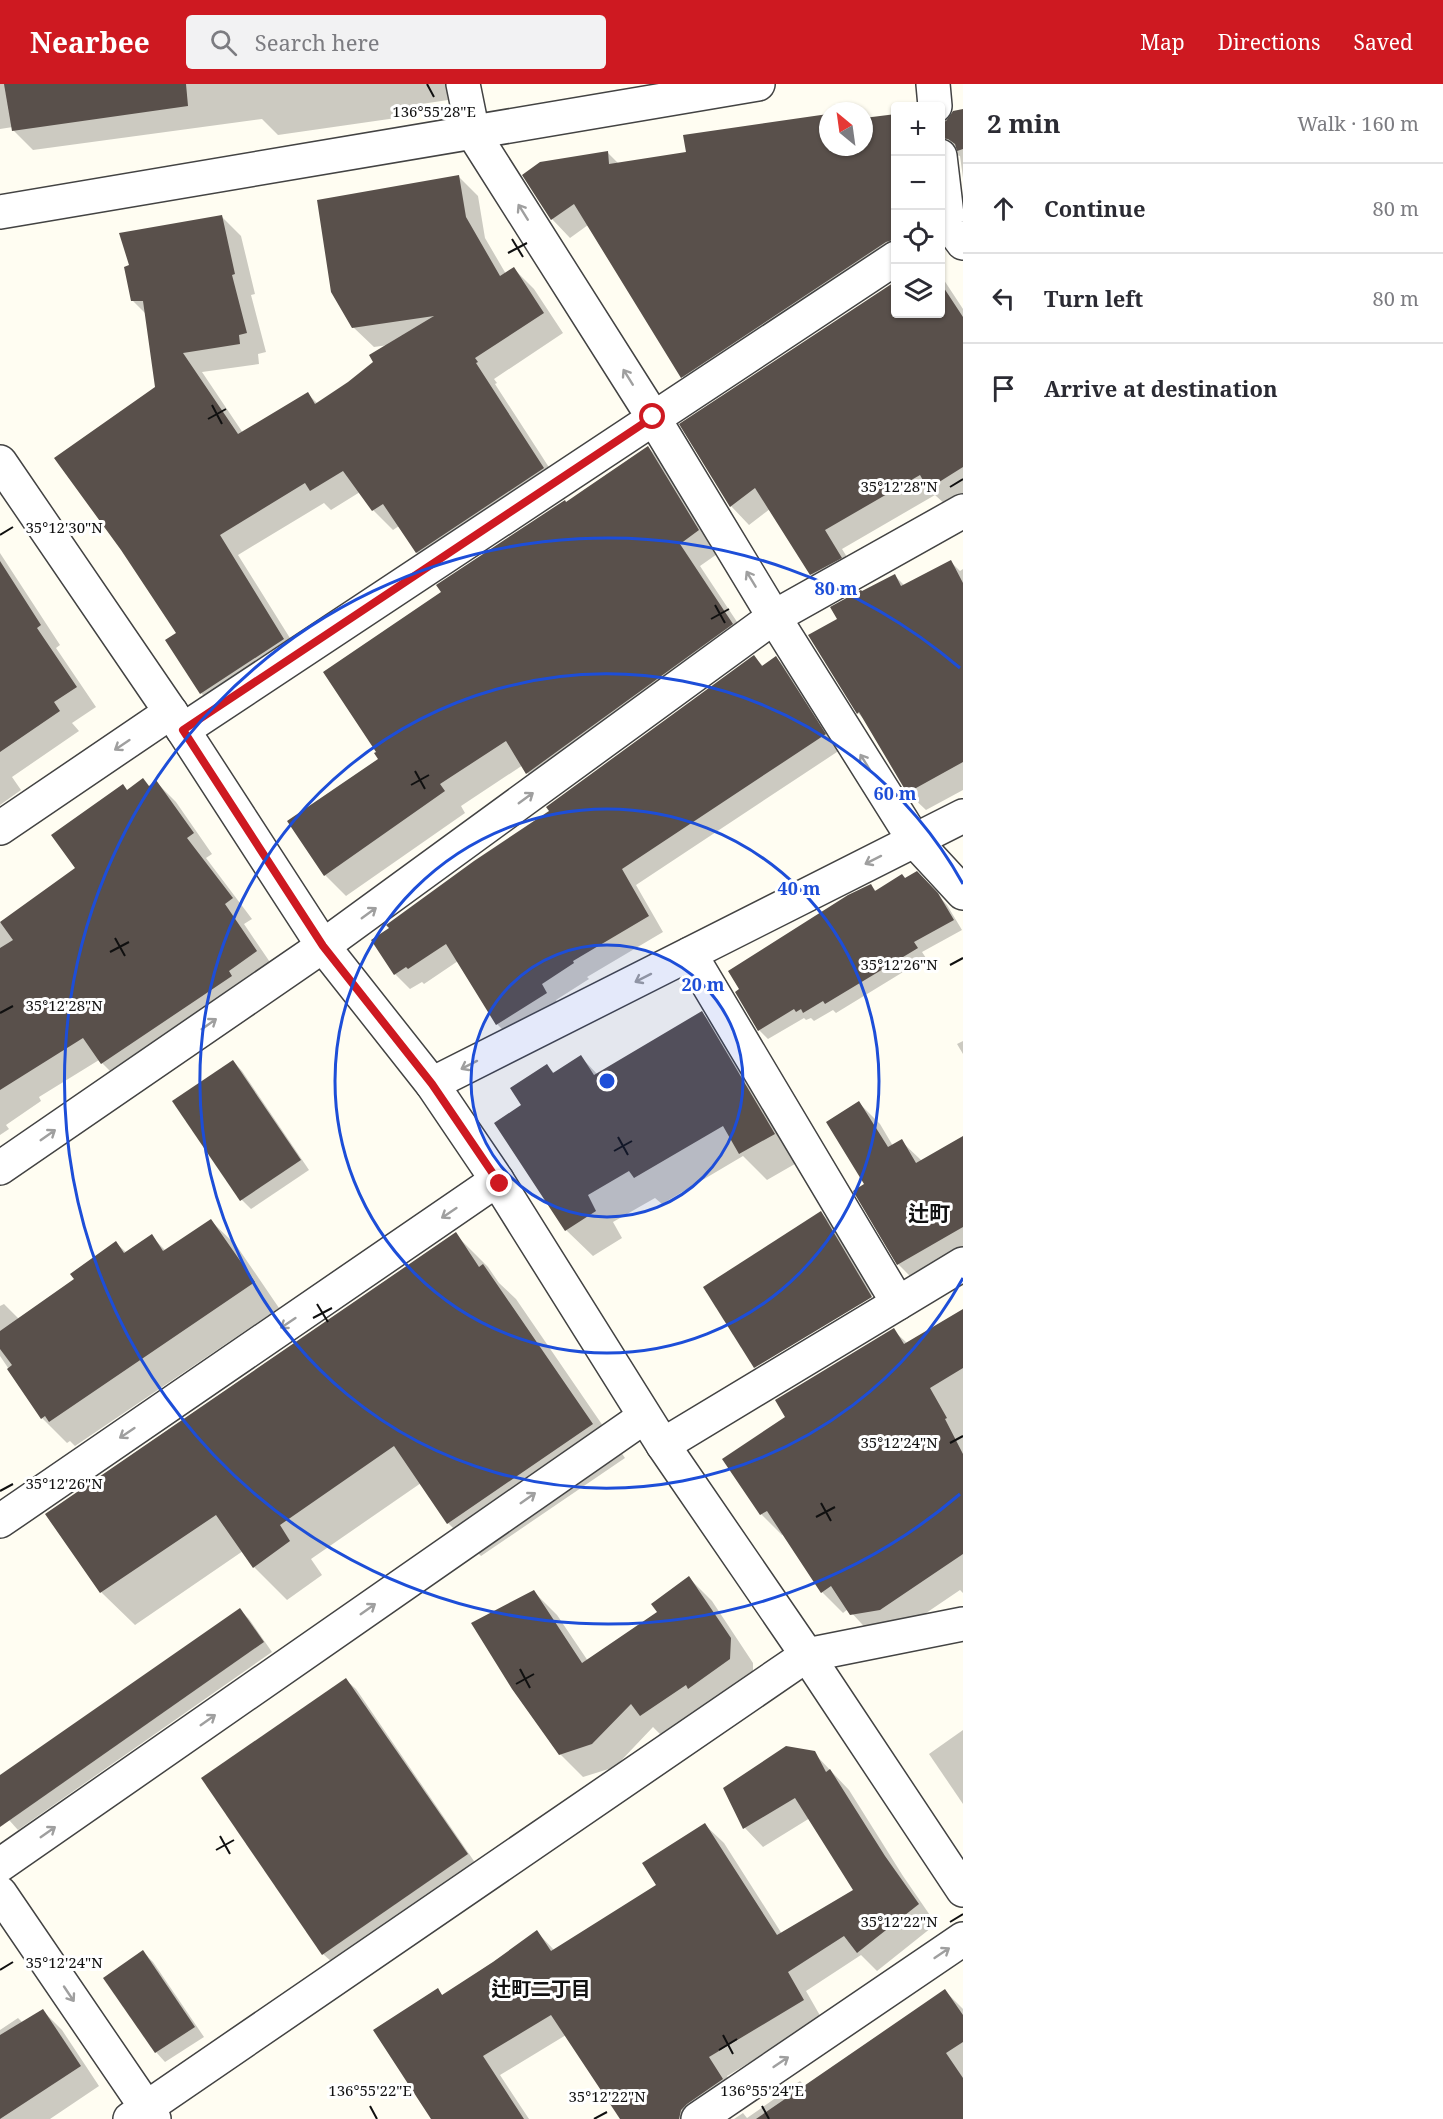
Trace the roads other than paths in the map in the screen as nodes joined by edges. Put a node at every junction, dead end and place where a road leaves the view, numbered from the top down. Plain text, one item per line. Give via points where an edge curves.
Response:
1 (463, 84) edge
2 (758, 84) edge
3 (933, 84) edge
4 (935, 102) edge
5 (473, 134) junction
6 (945, 194) edge
7 (0, 212) edge
8 (950, 231) edge
9 (891, 261) edge
10 (653, 417) junction
11 (4, 476) edge
12 (963, 511) edge
13 (774, 617) junction
14 (177, 721) junction
15 (963, 816) edge
16 (0, 828) edge
17 (914, 840) junction
18 (963, 892) edge
19 (323, 946) junction
20 (690, 954) junction
21 (432, 1084) junction
22 (0, 1168) edge
23 (497, 1180) junction
24 (963, 1264) edge
25 (898, 1303) junction
26 (644, 1417) junction
27 (663, 1445) junction
28 (0, 1521) edge
29 (963, 1624) edge
30 (807, 1655) junction
31 (0, 1865) edge
32 (963, 1890) edge
33 (0, 1893) edge
34 (963, 1939) edge
35 (144, 2115) edge
36 (698, 2119) edge

1 - 5 street
2 - 5 street
3 - 4 street
5 - 7 street
10 -> 5 street
6 - 8 street
9 - 10 street
13 -> 10 street
10 - 14 street
11 - 14 street
12 - 13 street
17 -> 13 street
19 -> 13 street
14 -> 16 street
14 - 19 street
15 - 17 street
17 - 18 street
17 -> 20 street
19 - 21 street
22 -> 19 street
20 -> 21 street
20 - 25 street
21 - 23 street
23 - 26 street
23 -> 28 street
24 - 25 street
25 - 27 street
26 - 27 street
31 -> 26 street
27 - 30 street
29 - 30 street
30 - 32 street
30 - 35 street
33 -> 35 street
36 -> 34 street

